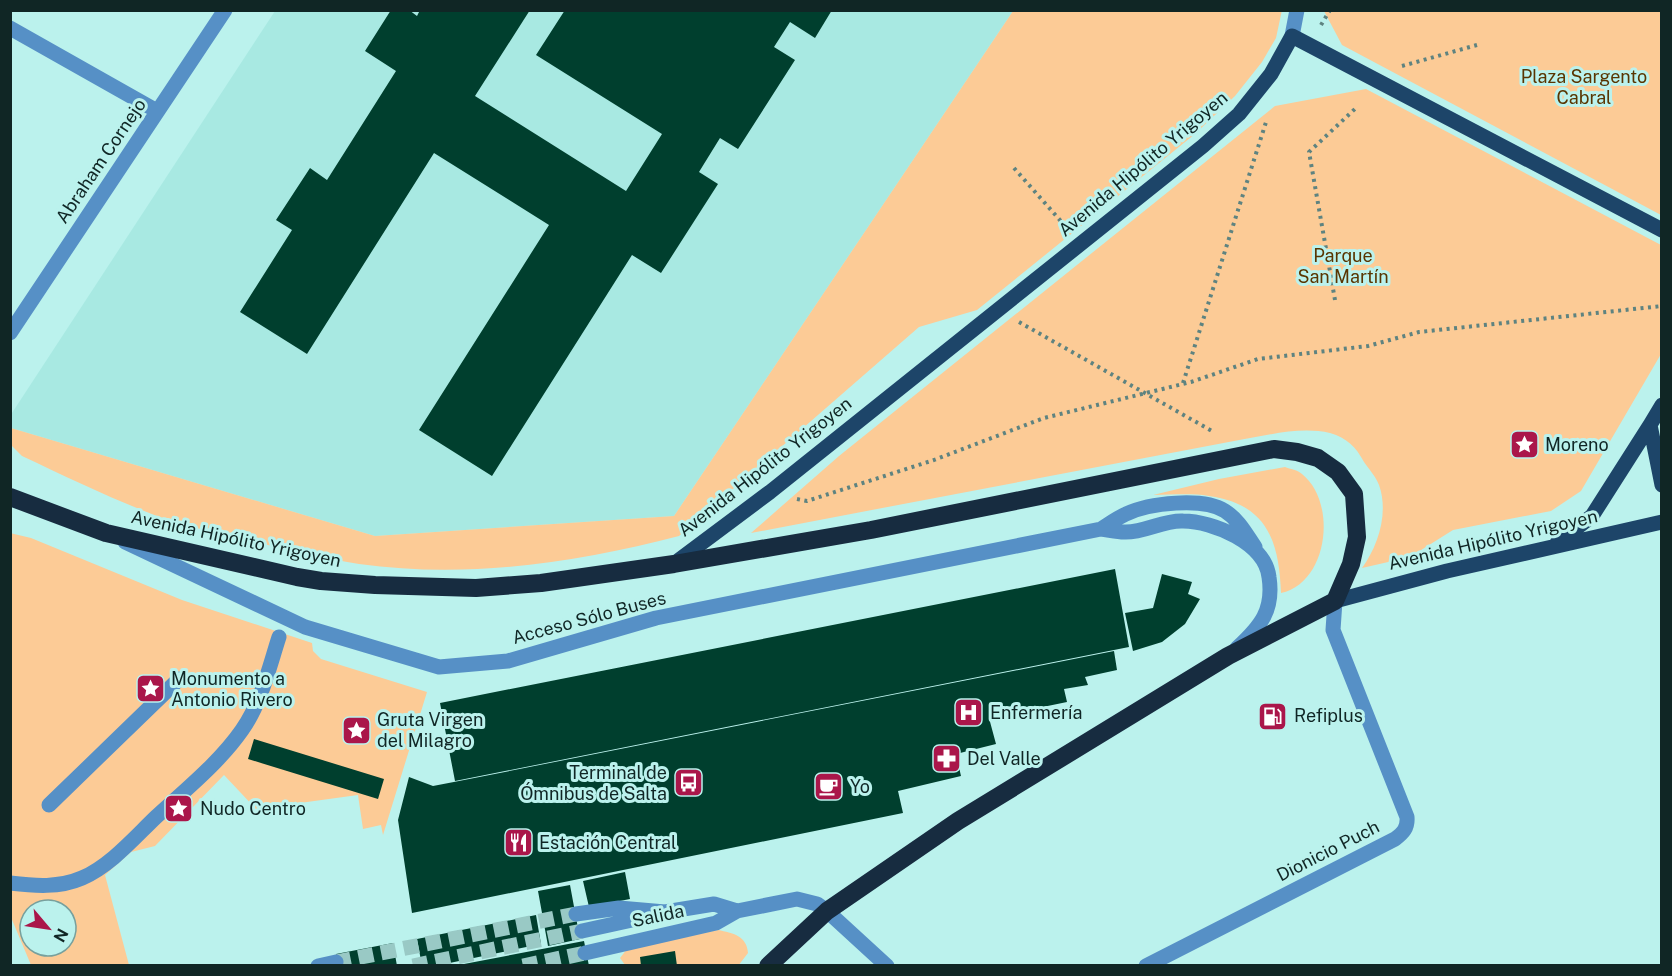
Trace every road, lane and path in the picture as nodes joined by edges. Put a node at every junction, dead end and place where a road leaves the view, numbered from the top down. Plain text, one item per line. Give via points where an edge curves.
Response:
1 (225, 10) edge
2 (1297, 10) edge
3 (1330, 10) edge
4 (12, 31) edge
5 (1292, 36) junction
6 (1308, 45) junction
7 (1477, 45) dead end
8 (1389, 87) junction
9 (1357, 107) dead end
10 (1270, 109) dead end
11 (157, 111) junction
12 (1014, 168) dead end
13 (1662, 230) edge
14 (1081, 243) junction
15 (1335, 300) dead end
16 (1662, 306) edge
17 (998, 310) junction
18 (10, 333) edge
19 (1182, 384) junction
20 (1146, 393) junction
21 (1662, 405) edge
22 (1650, 425) junction
23 (1212, 431) dead end
24 (1662, 485) edge
25 (770, 492) junction
26 (10, 497) edge
27 (1662, 522) edge
28 (106, 533) junction
29 (1549, 548) junction
30 (674, 564) junction
31 (1335, 601) junction
32 (279, 637) dead end
33 (1228, 656) junction
34 (179, 679) dead end
35 (49, 805) dead end
36 (10, 884) edge
37 (736, 911) junction
38 (665, 912) junction
39 (827, 912) junction
40 (576, 914) tunnel mouth
41 (582, 931) tunnel mouth
42 (585, 953) tunnel mouth
43 (336, 962) dead end
44 (318, 966) edge
45 (768, 966) edge
46 (887, 966) edge
47 (1146, 966) edge

1 - 11 street, Abraham Cornejo
2 - 5 street
3 - 6 path
4 - 11 street
5 - 6 main road
5 - 14 main road, Avenida Hipólito Yrigoyen via 1271,74 1239,114
6 - 8 main road
7 - 8 path via 1400,67
8 - 13 main road
9 - 15 path via 1309,152
10 - 19 path
11 - 18 street, Abraham Cornejo
12 - 14 path
14 - 17 main road, Avenida Hipólito Yrigoyen
16 - 19 path via 1419,332 1368,346 1258,359
17 - 20 path
17 - 25 main road, Avenida Hipólito Yrigoyen
19 - 20 path
20 - 23 path
20 - 25 path via 1044,418 807,501
21 - 22 main road
22 - 24 main road
22 - 29 main road via 1592,516
25 - 30 main road, Avenida Hipólito Yrigoyen
26 - 28 highway, Avenida Hipólito Yrigoyen
27 - 29 main road, Avenida Hipólito Yrigoyen
28 - 30 highway, Avenida Hipólito Yrigoyen via 297,577 375,585 487,587
28 - 33 street, Acceso Sólo Buses via 305,627 439,667 508,661 656,618 1101,529 1126,533 1181,520 1224,530 1250,545 1269,570 1271,594 1263,620
29 - 31 main road, Avenida Hipólito Yrigoyen via 1447,570
30 - 31 highway, Avenida Hipólito Yrigoyen via 871,530 1274,449 1318,458 1338,472 1354,494 1357,537 1351,564
31 - 33 highway, Avenida Hipólito Yrigoyen
31 - 47 street, Dionicio Puch via 1333,630 1408,824 1395,839
32 - 36 street via 258,702 242,730 213,763 111,859 84,877 62,884
33 - 39 highway, Avenida Hipólito Yrigoyen via 958,821
34 - 35 street
37 - 38 street, Salida via 714,903
37 - 39 street, Salida via 797,899 817,904
37 - 42 street, Salida via 716,923
38 - 40 street, Salida via 619,908
38 - 41 street, Salida
39 - 45 highway, Avenida Hipólito Yrigoyen
39 - 46 street, Salida
43 - 44 street

